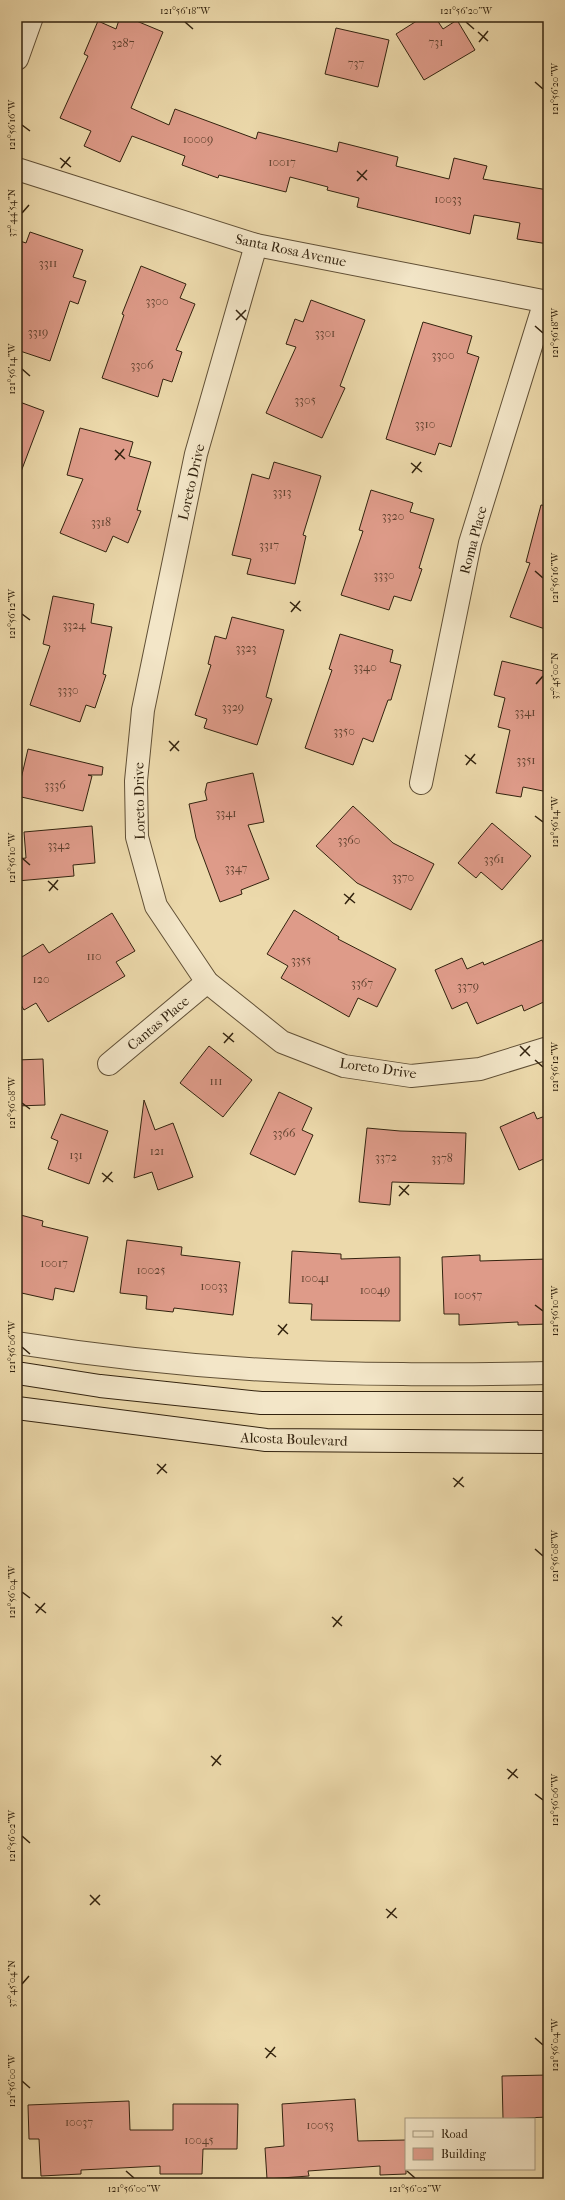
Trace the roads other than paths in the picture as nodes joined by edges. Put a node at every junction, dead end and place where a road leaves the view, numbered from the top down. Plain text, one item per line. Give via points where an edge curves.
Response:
1 (32, 17) edge
2 (17, 59) edge
3 (17, 170) edge
4 (256, 245) junction
5 (546, 301) edge
6 (421, 783) dead end
7 (207, 982) junction
8 (548, 1048) edge
9 (108, 1064) dead end
10 (17, 1342) edge
11 (17, 1373) edge
12 (548, 1373) edge
13 (548, 1403) edge
14 (17, 1408) edge
15 (548, 1442) edge

1 - 2 street
3 - 4 street, Santa Rosa Avenue
4 - 5 street, Santa Rosa Avenue
4 - 7 street, Loreto Drive via 196,454 143,710 136,781 137,837 156,906
5 - 6 street, Roma Place via 470,543
7 - 8 street, Loreto Drive via 282,1042 344,1066 411,1076 480,1069
7 - 9 street, Cantas Place
10 - 12 street via 78,1352 260,1369 402,1374
11 - 13 street via 100,1386 261,1403
14 - 15 street, Alcosta Boulevard via 266,1440

